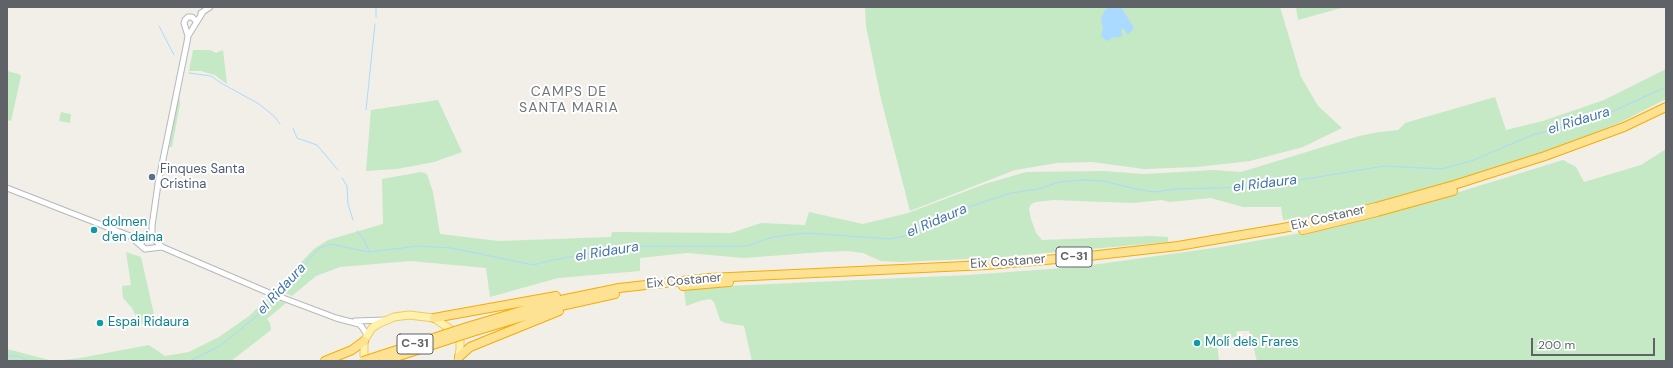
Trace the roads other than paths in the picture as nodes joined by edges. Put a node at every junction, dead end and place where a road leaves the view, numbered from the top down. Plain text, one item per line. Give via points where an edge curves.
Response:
1 (210, 7) edge
2 (195, 19) junction
3 (186, 27) junction
4 (194, 28) junction
5 (188, 36) junction
6 (1666, 107) edge
7 (1666, 112) edge
8 (7, 188) edge
9 (152, 226) junction
10 (130, 236) junction
11 (145, 236) junction
12 (152, 236) junction
13 (156, 241) junction
14 (141, 244) junction
15 (154, 247) junction
16 (162, 247) junction
17 (605, 293) junction
18 (434, 318) junction
19 (386, 320) junction
20 (348, 321) junction
21 (468, 330) junction
22 (366, 338) junction
23 (458, 359) edge
24 (325, 361) edge
25 (363, 361) edge
26 (367, 361) edge
27 (384, 361) edge

1 - 2 street
2 - 3 street via 189,17 185,20
2 - 4 street
3 - 4 street
3 - 5 street
4 - 5 street
5 - 9 street
6 - 17 highway, Eix Costaner / C-31 via 1582,143 1454,185 1328,219 1235,237 1127,252 1035,261 709,278
7 - 17 highway, Eix Costaner / C-31 via 1589,146 1500,176 1377,212 1284,233 1080,262 780,278
8 - 10 street
9 - 11 street
9 - 12 street
10 - 11 street
10 - 14 street
11 - 12 street
11 - 14 street
12 - 13 street
13 - 15 street
13 - 16 street
14 - 15 street via 146,250
15 - 16 street
16 - 20 street via 267,292
17 - 18 highway via 586,291
17 - 21 highway, Eix Costaner / C-31 via 551,302
17 - 23 highway via 483,341 470,347
18 - 19 main road via 409,315
18 - 23 main road via 456,333 460,341
19 - 20 street
19 - 22 main road via 372,328
20 - 22 street via 359,324
21 - 25 highway, Eix Costaner / C-31, bridge
21 - 27 highway, Eix Costaner / C-31, bridge
22 - 24 highway via 352,350
22 - 26 main road via 364,355

